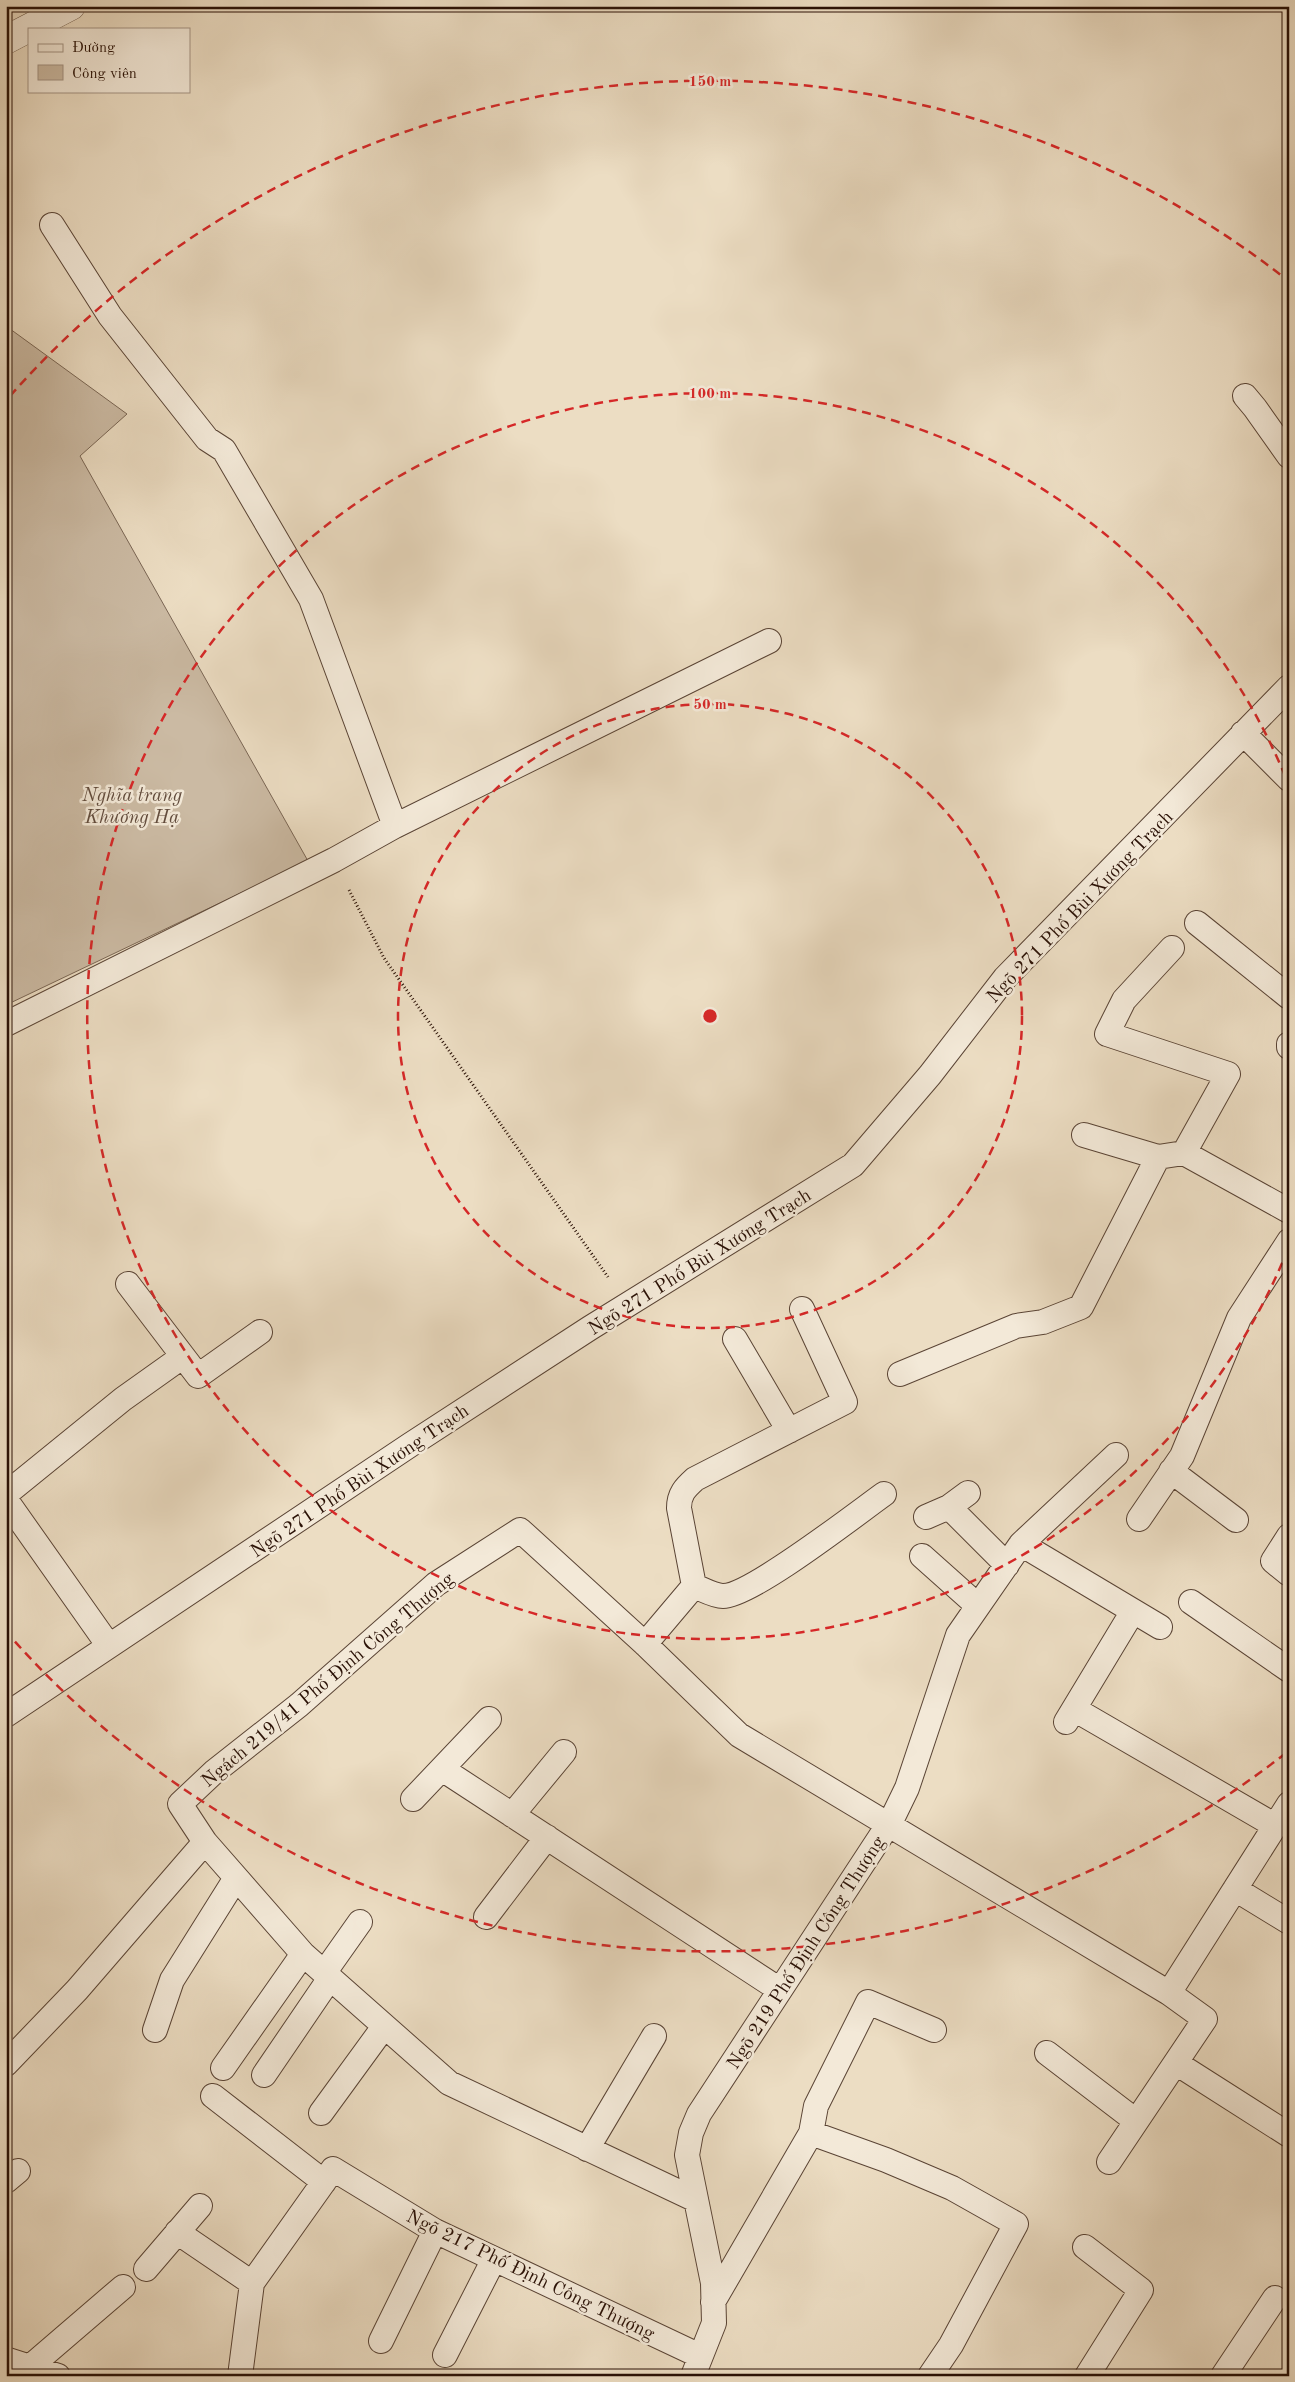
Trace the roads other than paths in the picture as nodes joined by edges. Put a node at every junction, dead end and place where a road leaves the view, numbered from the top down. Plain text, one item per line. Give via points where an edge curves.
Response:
1 (71, 6) edge
2 (8, 36) edge
3 (52, 225) dead end
4 (1245, 396) dead end
5 (1289, 456) edge
6 (769, 641) dead end
7 (1285, 698) edge
8 (1243, 732) junction
9 (1289, 779) edge
10 (395, 826) junction
11 (1197, 923) dead end
12 (1172, 948) dead end
13 (1289, 997) edge
14 (6, 1024) edge
15 (1084, 1135) dead end
16 (1184, 1153) junction
17 (1158, 1157) junction
18 (1289, 1211) edge
19 (1289, 1241) edge
20 (128, 1284) dead end
21 (802, 1309) dead end
22 (260, 1332) dead end
23 (735, 1339) dead end
24 (182, 1356) junction
25 (900, 1374) dead end
26 (788, 1431) junction
27 (1116, 1455) dead end
28 (1171, 1471) junction
29 (968, 1493) dead end
30 (6, 1494) edge
31 (884, 1494) dead end
32 (6, 1500) edge
33 (949, 1507) junction
34 (926, 1517) dead end
35 (1138, 1519) dead end
36 (1236, 1520) dead end
37 (1289, 1536) edge
38 (1021, 1544) junction
39 (922, 1556) dead end
40 (1007, 1565) junction
41 (1289, 1574) edge
42 (694, 1586) junction
43 (1191, 1602) dead end
44 (978, 1606) junction
45 (1127, 1621) dead end
46 (1160, 1627) dead end
47 (645, 1644) junction
48 (109, 1646) junction
49 (1289, 1670) edge
50 (7, 1714) edge
51 (489, 1719) dead end
52 (564, 1752) dead end
53 (442, 1769) junction
54 (413, 1799) dead end
55 (512, 1814) junction
56 (1283, 1816) edge
57 (888, 1825) junction
58 (547, 1838) junction
59 (205, 1842) junction
60 (236, 1878) junction
61 (1235, 1889) junction
62 (486, 1917) dead end
63 (360, 1922) dead end
64 (1289, 1922) edge
65 (303, 1954) junction
66 (327, 1976) junction
67 (780, 1990) junction
68 (1169, 1993) junction
69 (383, 2028) junction
70 (155, 2030) dead end
71 (934, 2030) dead end
72 (654, 2036) dead end
73 (1047, 2053) dead end
74 (1176, 2063) junction
75 (6, 2064) edge
76 (223, 2068) dead end
77 (264, 2074) dead end
78 (213, 2096) dead end
79 (321, 2113) dead end
80 (1136, 2121) junction
81 (811, 2133) junction
82 (1289, 2135) edge
83 (587, 2149) junction
84 (1109, 2162) dead end
85 (324, 2182) junction
86 (696, 2200) junction
87 (200, 2206) dead end
88 (177, 2232) junction
89 (435, 2232) junction
90 (1085, 2248) dead end
91 (494, 2259) junction
92 (146, 2269) dead end
93 (252, 2283) junction
94 (123, 2286) dead end
95 (1274, 2297) dead end
96 (713, 2302) junction
97 (381, 2341) dead end
98 (445, 2355) dead end
99 (6, 2364) edge
100 (31, 2366) junction
101 (697, 2366) edge
102 (1228, 2374) edge
103 (58, 2376) edge
104 (240, 2376) edge
105 (930, 2376) edge
106 (1087, 2376) edge

1 - 2 street
3 - 10 lane via 110,316 207,439 224,450 311,599
4 - 5 lane
6 - 10 lane
7 - 8 lane, Ngõ 271 Phố Bùi Xương Trạch
8 - 9 lane
8 - 48 lane, Ngõ 271 Phố Bùi Xương Trạch via 1005,978 930,1075 853,1165 418,1440
10 - 14 lane via 334,860
11 - 13 lane
12 - 16 lane via 1124,1000 1107,1034 1228,1074
15 - 17 lane
16 - 17 lane
16 - 18 lane
17 - 25 lane via 1081,1307 1044,1322 1016,1326
19 - 28 lane via 1238,1318 1182,1456
20 - 24 lane
21 - 26 lane via 845,1402
22 - 24 lane via 198,1376
23 - 26 lane
24 - 30 lane via 123,1399
26 - 42 lane via 695,1479 685,1488 679,1498 679,1508
27 - 38 lane
28 - 35 lane
28 - 36 lane
29 - 33 lane
31 - 42 lane via 792,1560 737,1593 722,1597
32 - 48 lane
33 - 34 lane
33 - 40 lane
37 - 41 lane via 1273,1562
38 - 40 lane
38 - 46 lane
39 - 44 lane
40 - 44 lane
42 - 47 lane
43 - 49 lane
44 - 57 lane via 958,1635 907,1788
45 - 56 lane via 1070,1715
47 - 57 lane, Ngách 219/41 Phố Định Công Thượng via 739,1735
47 - 59 lane, Ngách 219/41 Phố Định Công Thượng via 520,1530 436,1584 180,1804
48 - 50 lane, Ngõ 271 Phố Bùi Xương Trạch
51 - 53 lane
52 - 55 lane
53 - 54 lane
53 - 55 lane
55 - 58 lane
56 - 61 lane
57 - 67 lane, Ngõ 219 Phố Định Công Thượng
57 - 68 lane, Ngõ 219 Phố Định Công Thượng
58 - 62 lane
58 - 67 lane
59 - 60 lane
59 - 75 lane via 77,1990
60 - 65 lane
60 - 70 lane via 172,1980
61 - 64 lane
61 - 68 lane
63 - 66 lane
65 - 66 lane
65 - 76 lane
66 - 69 lane
66 - 77 lane
67 - 86 lane, Ngõ 219 Phố Định Công Thượng via 699,2114 690,2134 687,2155
68 - 74 lane, Ngõ 219 Phố Định Công Thượng via 1205,2019
69 - 79 lane
69 - 83 lane via 449,2083
71 - 81 lane via 868,2002 816,2106
72 - 83 lane
73 - 80 lane
74 - 80 lane
74 - 82 lane
78 - 85 lane
80 - 84 lane
81 - 96 lane
81 - 105 lane via 952,2188 1016,2224 951,2345
83 - 86 lane
85 - 89 lane, Ngõ 217 Phố Định Công Thượng via 333,2169
85 - 93 lane, Ngõ 217 Phố Định Công Thượng
86 - 96 lane, Ngõ 219 Phố Định Công Thượng via 713,2282
87 - 88 lane
88 - 92 lane
88 - 93 lane
89 - 91 lane, Ngõ 217 Phố Định Công Thượng
89 - 97 lane
90 - 106 lane via 1142,2290
91 - 98 lane
91 - 101 lane, Ngõ 217 Phố Định Công Thượng
93 - 104 lane, Ngõ 217 Phố Định Công Thượng
94 - 100 lane
95 - 102 lane
96 - 101 lane, Ngõ 219 Phố Định Công Thượng via 714,2322
99 - 100 lane via 8,2360
100 - 103 lane

